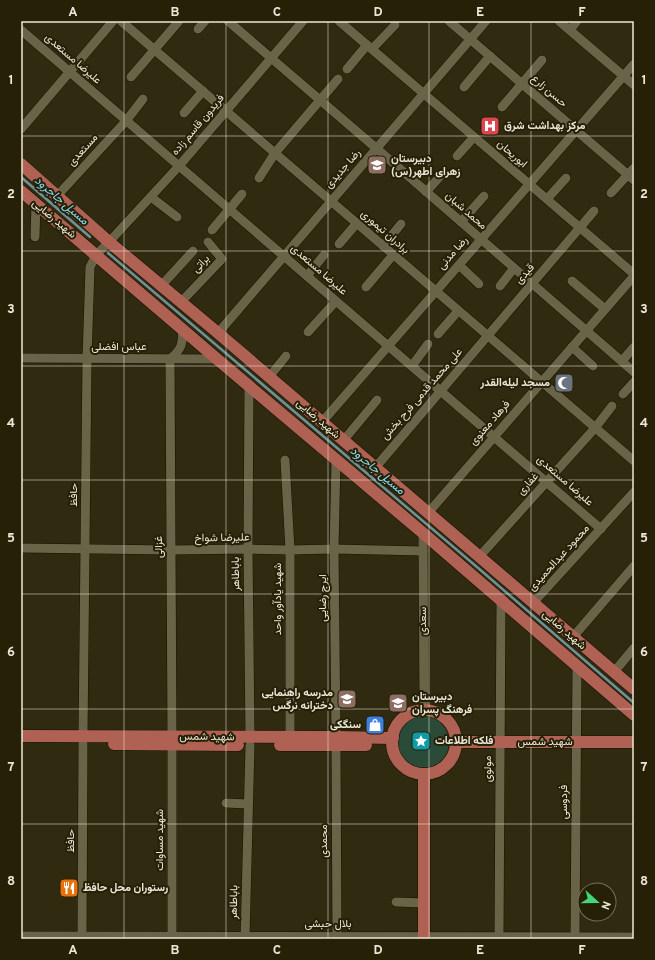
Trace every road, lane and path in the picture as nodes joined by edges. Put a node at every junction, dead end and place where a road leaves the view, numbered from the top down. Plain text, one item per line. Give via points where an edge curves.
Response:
1 (113, 21) edge
2 (120, 21) edge
3 (179, 21) edge
4 (205, 21) edge
5 (228, 21) edge
6 (303, 21) edge
7 (338, 21) edge
8 (449, 21) edge
9 (486, 21) edge
10 (559, 21) edge
11 (577, 21) edge
12 (395, 25) dead end
13 (21, 30) edge
14 (198, 30) dead end
15 (570, 30) junction
16 (470, 39) junction
17 (370, 47) junction
18 (154, 50) junction
19 (490, 56) junction
20 (271, 59) junction
21 (542, 60) dead end
22 (634, 64) edge
23 (347, 69) dead end
24 (70, 72) junction
25 (623, 76) junction
26 (131, 77) dead end
27 (338, 79) dead end
28 (522, 84) junction
29 (634, 85) edge
30 (464, 87) dead end
31 (203, 91) junction
32 (423, 93) junction
33 (143, 99) dead end
34 (320, 100) junction
35 (502, 107) dead end
36 (225, 112) junction
37 (184, 113) dead end
38 (126, 121) junction
39 (21, 129) edge
40 (576, 130) junction
41 (474, 137) junction
42 (376, 148) junction
43 (275, 153) junction
44 (457, 156) dead end
45 (21, 164) edge
46 (179, 166) junction
47 (443, 173) dead end
48 (632, 174) edge
49 (259, 178) dead end
50 (566, 178) dead end
51 (529, 184) junction
52 (21, 191) edge
53 (426, 192) junction
54 (611, 193) dead end
55 (242, 194) dead end
56 (57, 196) junction
57 (484, 196) dead end
58 (151, 197) junction
59 (547, 199) junction
60 (331, 201) junction
61 (36, 203) junction
62 (229, 209) junction
63 (594, 211) dead end
64 (177, 217) dead end
65 (461, 222) junction
66 (357, 223) junction
67 (401, 224) dead end
68 (580, 228) junction
69 (212, 230) dead end
70 (35, 237) dead end
71 (481, 239) junction
72 (109, 242) junction
73 (208, 242) dead end
74 (339, 244) dead end
75 (383, 246) junction
76 (193, 251) dead end
77 (96, 255) junction
78 (324, 255) dead end
79 (393, 255) junction
80 (284, 256) junction
81 (459, 265) junction
82 (514, 268) junction
83 (634, 275) edge
84 (307, 276) junction
85 (572, 281) dead end
86 (479, 284) dead end
87 (532, 284) junction
88 (161, 286) junction
89 (500, 286) dead end
90 (366, 288) dead end
91 (436, 291) junction
92 (336, 301) junction
93 (181, 302) junction
94 (606, 309) junction
95 (458, 311) junction
96 (182, 329) junction
97 (586, 331) junction
98 (218, 332) junction
99 (308, 332) dead end
100 (438, 334) dead end
101 (488, 336) junction
102 (428, 344) dead end
103 (388, 346) junction
104 (634, 347) edge
105 (572, 348) junction
106 (286, 356) dead end
107 (21, 358) edge
108 (87, 359) junction
109 (170, 359) junction
110 (217, 359) junction
111 (622, 361) junction
112 (412, 366) junction
113 (593, 366) dead end
114 (634, 372) edge
115 (269, 377) junction
116 (542, 382) junction
117 (634, 382) edge
118 (249, 386) junction
119 (441, 391) junction
120 (623, 394) dead end
121 (377, 400) dead end
122 (612, 406) dead end
123 (322, 422) junction
124 (595, 428) junction
125 (494, 437) junction
126 (343, 441) junction
127 (285, 460) dead end
128 (336, 460) junction
129 (634, 461) edge
130 (375, 468) junction
131 (547, 482) junction
132 (634, 492) edge
133 (428, 514) junction
134 (601, 529) junction
135 (423, 533) junction
136 (21, 548) edge
137 (86, 549) junction
138 (248, 549) junction
139 (171, 550) junction
140 (290, 550) junction
141 (334, 550) junction
142 (423, 550) junction
143 (479, 557) junction
144 (634, 566) edge
145 (501, 600) junction
146 (533, 603) junction
147 (573, 637) junction
148 (634, 648) edge
149 (577, 665) junction
150 (614, 672) junction
151 (634, 689) edge
152 (424, 710) junction
153 (634, 715) edge
154 (21, 736) edge
155 (290, 737) junction
156 (83, 740) junction
157 (172, 740) junction
158 (250, 741) junction
159 (336, 741) junction
160 (392, 741) junction
161 (456, 742) junction
162 (500, 742) junction
163 (576, 742) junction
164 (634, 742) edge
165 (21, 744) edge
166 (424, 774) junction
167 (226, 803) dead end
168 (248, 804) junction
169 (396, 902) dead end
170 (424, 903) junction
171 (21, 936) edge
172 (82, 937) edge
173 (172, 937) edge
174 (634, 937) edge
175 (245, 938) edge
176 (283, 938) edge
177 (336, 938) edge
178 (424, 938) edge
179 (499, 938) edge
180 (575, 938) edge

1 - 24 street
2 - 18 street, برادران تیموری
3 - 18 street
4 - 14 street
5 - 20 street, محمد شبان
6 - 20 street, فریدون قاسم زاده
7 - 17 street, ابوریحان
8 - 16 street, حسن زارع
9 - 16 street, رضا جدیدی
10 - 15 street
11 - 15 street
12 - 17 street
13 - 24 street, علیرضا مستعدی
15 - 25 street
16 - 19 street, حسن زارع
16 - 32 street, رضا جدیدی
17 - 23 street
17 - 32 street, ابوریحان
18 - 26 street
18 - 31 street, برادران تیموری
19 - 28 street, حسن زارع
19 - 30 street
20 - 34 street, محمد شبان
20 - 36 street, فریدون قاسم زاده
21 - 28 street
22 - 25 street, رضا مدنی
24 - 38 street, علیرضا مستعدی
24 - 39 street
25 - 29 street
25 - 40 street, رضا مدنی
27 - 34 street
28 - 35 street
28 - 40 street, حسن زارع
31 - 36 street, برادران تیموری
31 - 37 street
32 - 41 street, ابوریحان
32 - 42 street, رضا جدیدی
33 - 38 street, مستعدی
34 - 42 street, محمد شبان
34 - 43 street
36 - 43 street, برادران تیموری
36 - 46 street, فریدون قاسم زاده
38 - 46 street, علیرضا مستعدی
38 - 56 street, مستعدی
40 - 48 street, حسن زارع
40 - 51 street, رضا مدنی
41 - 44 street
41 - 51 street, ابوریحان
42 - 53 street, محمد شبان
42 - 60 street, رضا جدیدی
43 - 49 street
43 - 60 street, برادران تیموری
45 - 56 main road, شهید رضایی
46 - 58 street, فریدون قاسم زاده
46 - 62 street, علیرضا مستعدی
47 - 53 street
48 - 54 street
50 - 59 street
51 - 59 street, ابوریحان
51 - 71 street, رضا مدنی
52 - 61 main road, شهید رضایی
53 - 65 street, محمد شبان
55 - 62 street
56 - 72 main road, شهید رضایی
57 - 65 street
58 - 64 street
58 - 72 street, فریدون قاسم زاده
59 - 68 street, ابوریحان
60 - 66 street, برادران تیموری
60 - 80 street, رضا جدیدی
61 - 70 street
61 - 77 main road, شهید رضایی
62 - 69 street
62 - 80 street, علیرضا مستعدی
63 - 68 street, قیدی
65 - 71 street, محمد شبان
66 - 74 street
66 - 75 street, برادران تیموری
67 - 75 street
68 - 83 street, ابوریحان
68 - 87 street, قیدی
71 - 81 street, رضا مدنی
71 - 82 street, محمد شبان
72 - 77 street, فریدون قاسم زاده
72 - 88 main road, شهید رضایی
73 - 93 street, براتی via 222,259
75 - 79 street, برادران تیموری
76 - 88 street
77 - 96 main road, شهید رضایی
77 - 108 street, حافظ via 90,267
78 - 84 street
79 - 90 street
79 - 91 street, برادران تیموری
80 - 84 street, علیرضا مستعدی
80 - 98 street, رضا جدیدی
81 - 86 street
81 - 91 street, رضا مدنی
82 - 87 street, محمد شبان
82 - 89 street
83 - 94 street, فرهاد معنوی
84 - 92 street, علیرضا مستعدی
85 - 94 street
87 - 97 street, محمد شبان
87 - 101 street, قیدی
88 - 93 main road, شهید رضایی
91 - 95 street, برادران تیموری
91 - 103 street, رضا مدنی
92 - 99 street
92 - 103 street, علیرضا مستعدی
93 - 98 main road, شهید رضایی
94 - 97 street, فرهاد معنوی
95 - 100 street
95 - 101 street, برادران تیموری
96 - 109 street via 181,346
96 - 110 main road, شهید رضایی
97 - 105 street, فرهاد معنوی
97 - 111 street, محمد شبان
98 - 115 main road, شهید رضایی
101 - 116 street, برادران تیموری
101 - 119 street, علی محمد قدمی فرح بخش
102 - 112 street
103 - 112 street, علیرضا مستعدی
103 - 123 street, رضا مدنی
104 - 111 street
105 - 113 street
105 - 116 street, فرهاد معنوی
106 - 115 street
107 - 108 street, عباس افضلی
108 - 109 street, عباس افضلی
108 - 137 street, حافظ
109 - 110 street, عباس افضلی
109 - 139 street, غزالی
110 - 118 main road, شهید رضایی
111 - 114 street, محمد شبان
112 - 119 street, علیرضا مستعدی
115 - 123 main road, شهید رضایی
116 - 124 street, برادران تیموری
116 - 125 street, فرهاد معنوی
117 - 120 street
118 - 128 main road, شهید رضایی
118 - 138 street, باباطاهر
119 - 125 street, علیرضا مستعدی
119 - 130 street, علی محمد قدمی فرح بخش
121 - 126 street
122 - 124 street, غفاری
123 - 126 main road, شهید رضایی
124 - 129 street, برادران تیموری
124 - 131 street, غفاری
125 - 131 street, علیرضا مستعدی
125 - 133 street, فرهاد معنوی
126 - 130 main road, شهید رضایی
127 - 140 street, شهید یادآور واحد
128 - 135 main road, شهید رضایی
128 - 141 street, ایرج رضایی
130 - 133 main road, شهید رضایی
131 - 134 street, علیرضا مستعدی
131 - 143 street, غفاری
132 - 134 street, محمود عبدالحمیدی
133 - 143 main road, شهید رضایی
134 - 146 street, محمود عبدالحمیدی
135 - 142 street, سعدی
135 - 145 main road, شهید رضایی
136 - 137 street, علیرضا شواخ
137 - 139 street, علیرضا شواخ
137 - 156 street, حافظ
138 - 139 street, علیرضا شواخ
138 - 140 street, علیرضا شواخ
138 - 158 street, باباطاهر
139 - 157 street, غزالی
140 - 141 street, علیرضا شواخ
140 - 155 street, شهید یادآور واحد
141 - 142 street, علیرضا شواخ
141 - 159 street, ایرج رضایی
142 - 152 street, سعدی
143 - 146 main road, شهید رضایی
144 - 147 street
145 - 149 main road, شهید رضایی
145 - 162 street, مولوی
146 - 147 main road, شهید رضایی
147 - 150 main road, شهید رضایی
148 - 150 street
149 - 153 main road, شهید رضایی
149 - 163 street, فردوسی
150 - 151 main road, شهید رضایی
152 - 160 main road via 414,711 405,716 398,723
152 - 161 main road via 434,711 450,723
154 - 156 main road, شهید شمس
155 - 158 main road, شهید شمس
155 - 159 main road, شهید شمس
156 - 157 main road, شهید شمس
156 - 165 main road, شهید شمس
156 - 172 street, حافظ
157 - 158 main road, شهید شمس
157 - 173 street, شهید مساوات
158 - 159 main road, شهید شمس
158 - 168 street, باباطاهر
159 - 160 main road, شهید شمس
159 - 177 street, محمدی
160 - 166 main road via 398,761 406,768
161 - 162 main road, شهید شمس
161 - 166 main road via 450,760 443,768
162 - 163 main road, شهید شمس
162 - 179 street, مولوی
163 - 164 main road, شهید شمس
163 - 180 street, فردوسی
166 - 170 main road
167 - 168 street
168 - 175 street, باباطاهر
169 - 170 street
170 - 178 main road
171 - 172 street, بلال حبشی
172 - 173 street, بلال حبشی
173 - 175 street, بلال حبشی
174 - 180 street, بلال حبشی
175 - 176 street, بلال حبشی
176 - 177 street, بلال حبشی
177 - 178 street, بلال حبشی
178 - 179 street, بلال حبشی
179 - 180 street, بلال حبشی

